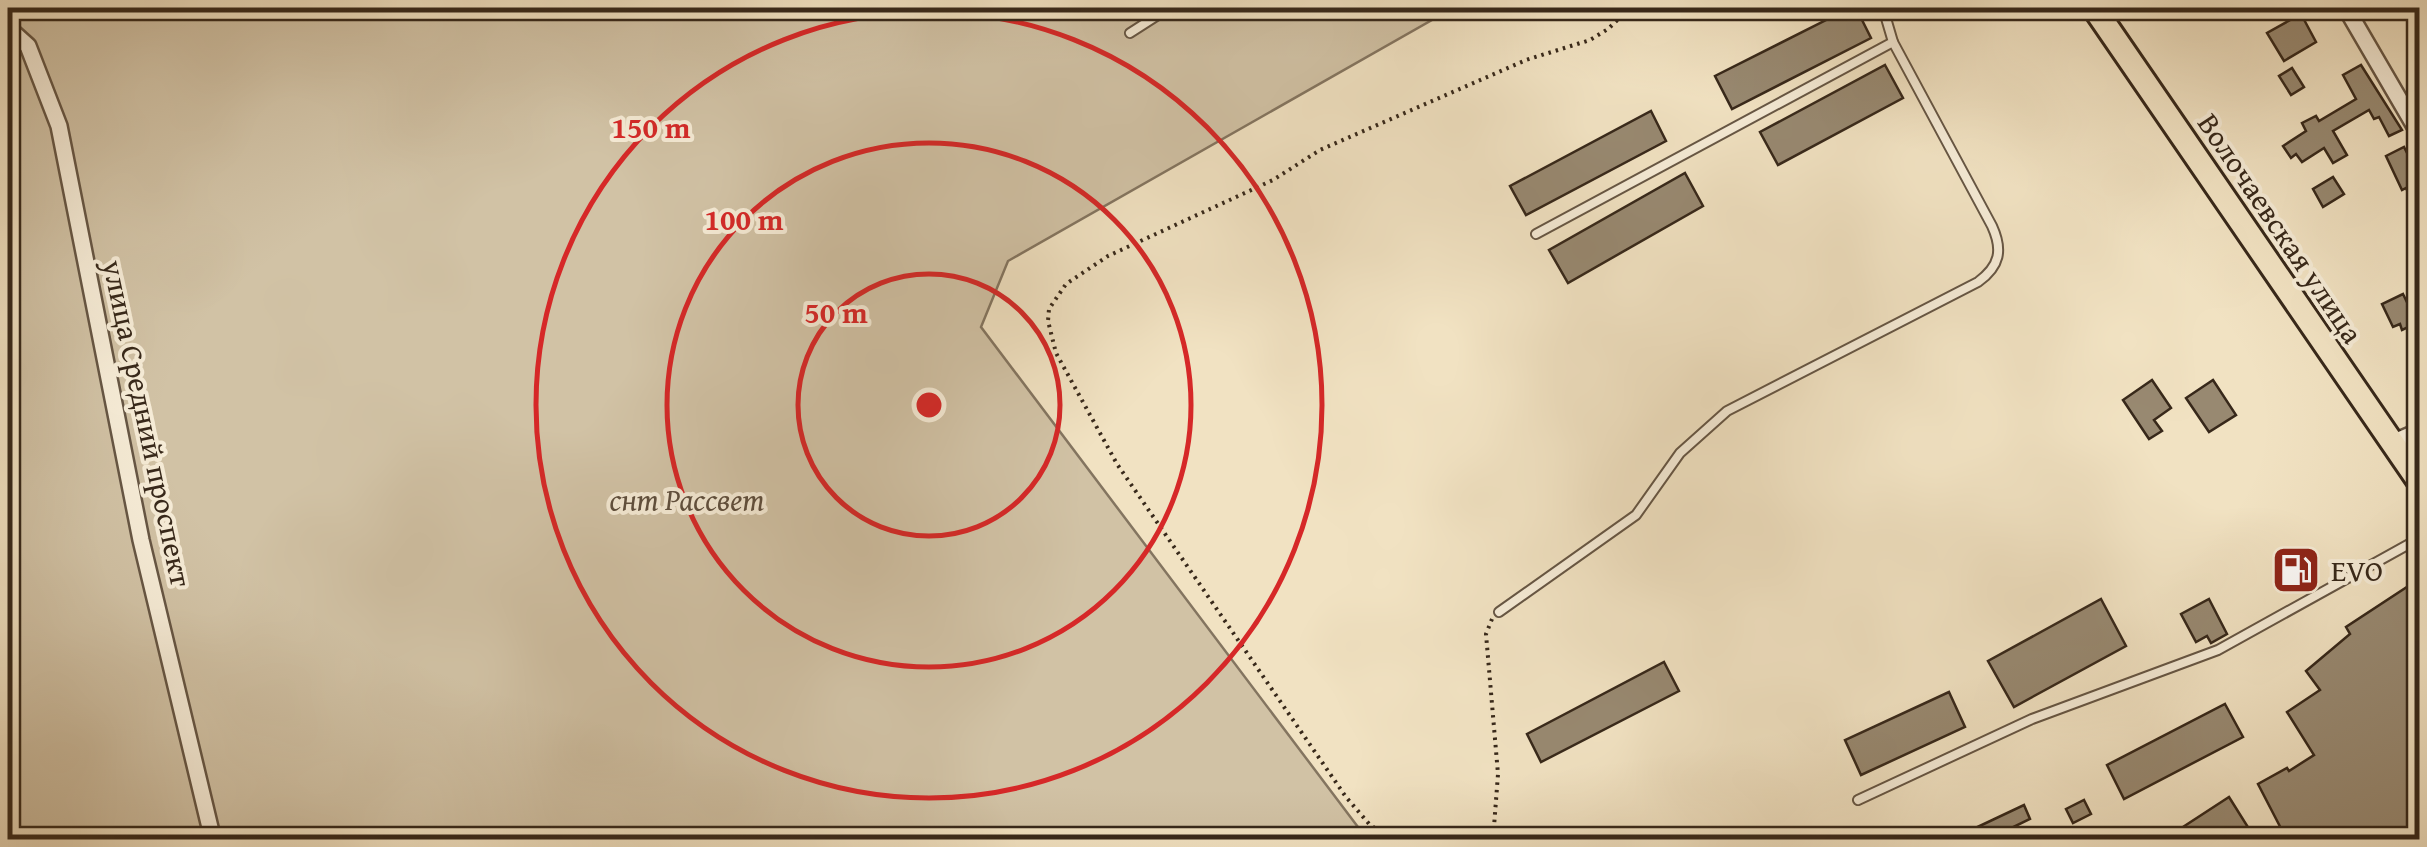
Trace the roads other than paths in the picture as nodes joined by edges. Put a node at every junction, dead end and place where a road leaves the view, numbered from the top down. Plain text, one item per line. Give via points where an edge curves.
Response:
1 (1168, 8) edge
2 (1883, 8) edge
3 (2094, 8) edge
4 (2346, 8) edge
5 (8, 28) edge
6 (1130, 33) dead end
7 (1894, 42) junction
8 (2420, 135) edge
9 (1536, 234) dead end
10 (2420, 431) edge
11 (2392, 443) junction
12 (2420, 483) edge
13 (2420, 538) edge
14 (1499, 612) road end
15 (1858, 800) dead end
16 (213, 840) edge

1 - 6 lane
2 - 7 lane
3 - 11 main road, Волочаевская улица
4 - 8 street
5 - 16 street, улица Средний проспект via 28,46 59,126 140,540
7 - 9 lane
7 - 14 lane via 1992,226 2000,248 1994,266 1978,282 1727,411 1680,453 1636,515
10 - 11 street
11 - 12 main road, Волочаевская улица
13 - 15 lane via 2218,650 2032,719

